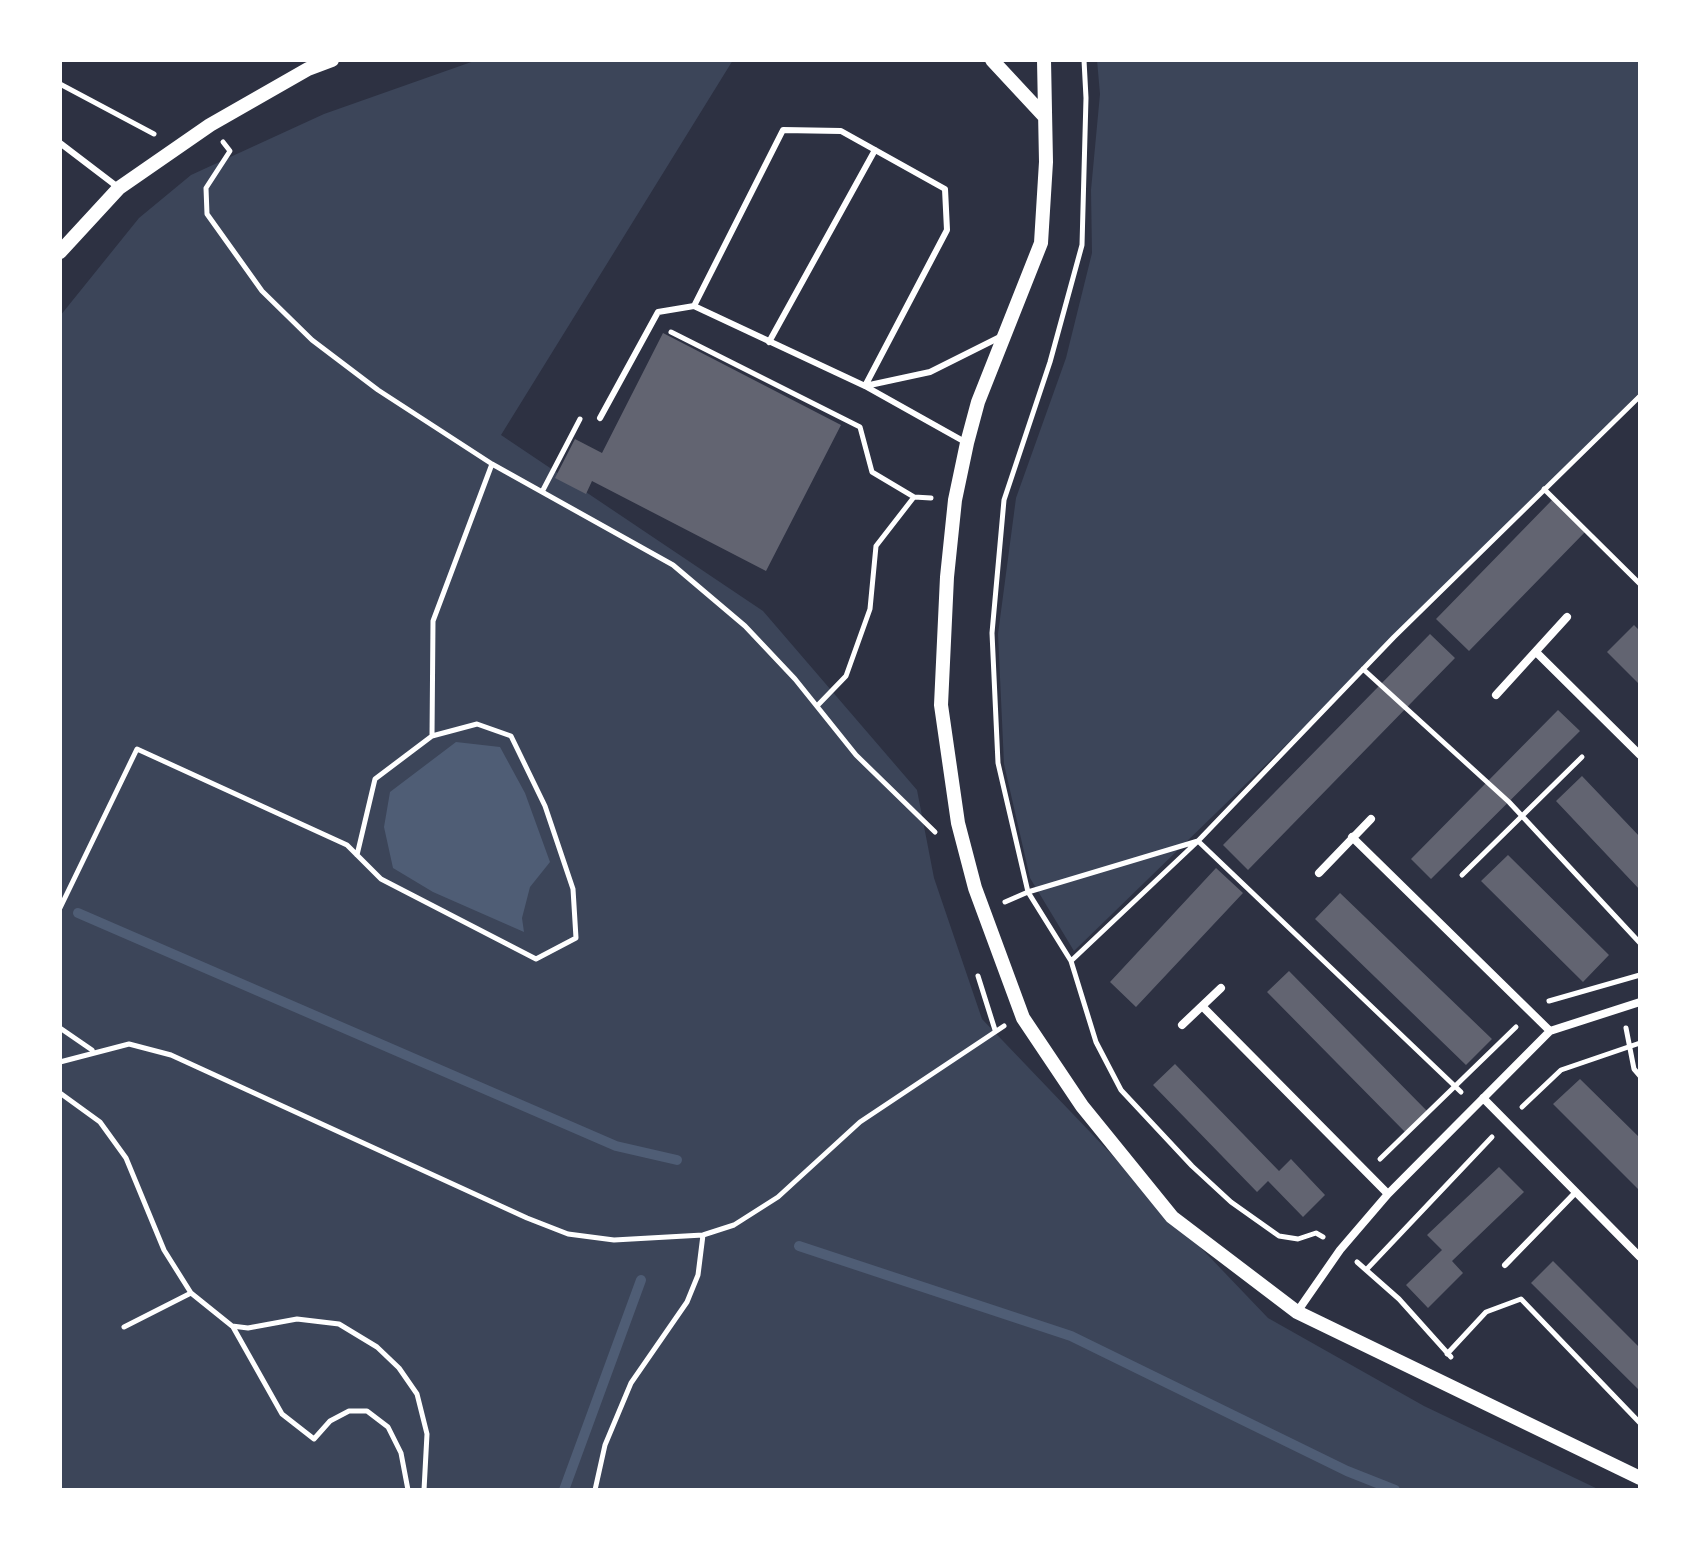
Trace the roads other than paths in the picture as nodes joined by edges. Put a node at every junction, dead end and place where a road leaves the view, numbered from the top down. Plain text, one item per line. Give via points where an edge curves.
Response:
1 (332, 60) edge
2 (992, 60) edge
3 (1044, 60) edge
4 (1045, 117) junction
5 (60, 143) edge
6 (875, 150) junction
7 (119, 188) junction
8 (60, 252) edge
9 (694, 306) junction
10 (1004, 335) junction
11 (769, 342) junction
12 (865, 386) junction
13 (600, 418) dead end
14 (967, 443) junction
15 (1567, 617) dead end
16 (1536, 652) junction
17 (1496, 695) dead end
18 (1640, 755) edge
19 (1371, 819) dead end
20 (1352, 837) junction
21 (1319, 873) dead end
22 (1221, 988) dead end
23 (1640, 1002) edge
24 (1203, 1007) junction
25 (1182, 1025) dead end
26 (1550, 1031) junction
27 (1483, 1098) junction
28 (1576, 1192) junction
29 (1388, 1194) junction
30 (1640, 1257) edge
31 (1505, 1265) dead end
32 (1297, 1312) junction
33 (1640, 1478) edge

1 - 7 street via 210,125
2 - 4 street
3 - 4 street
4 - 10 street via 1041,243
5 - 7 lane
6 - 9 lane via 841,131 783,130
6 - 11 lane
6 - 12 lane via 945,189 947,230
7 - 8 street
9 - 11 lane
9 - 13 lane via 658,312
10 - 12 lane via 930,372
10 - 14 street
11 - 12 lane
12 - 14 lane
14 - 32 street via 955,500 941,705 958,823 1023,1018 1082,1106 1172,1217
15 - 16 street
16 - 17 street
16 - 18 street
19 - 20 street
20 - 21 street
20 - 26 street
22 - 24 street
23 - 26 street
24 - 25 street
24 - 29 street
26 - 27 street
27 - 28 street
27 - 29 street
28 - 30 street
28 - 31 lane
29 - 32 street
32 - 33 street

